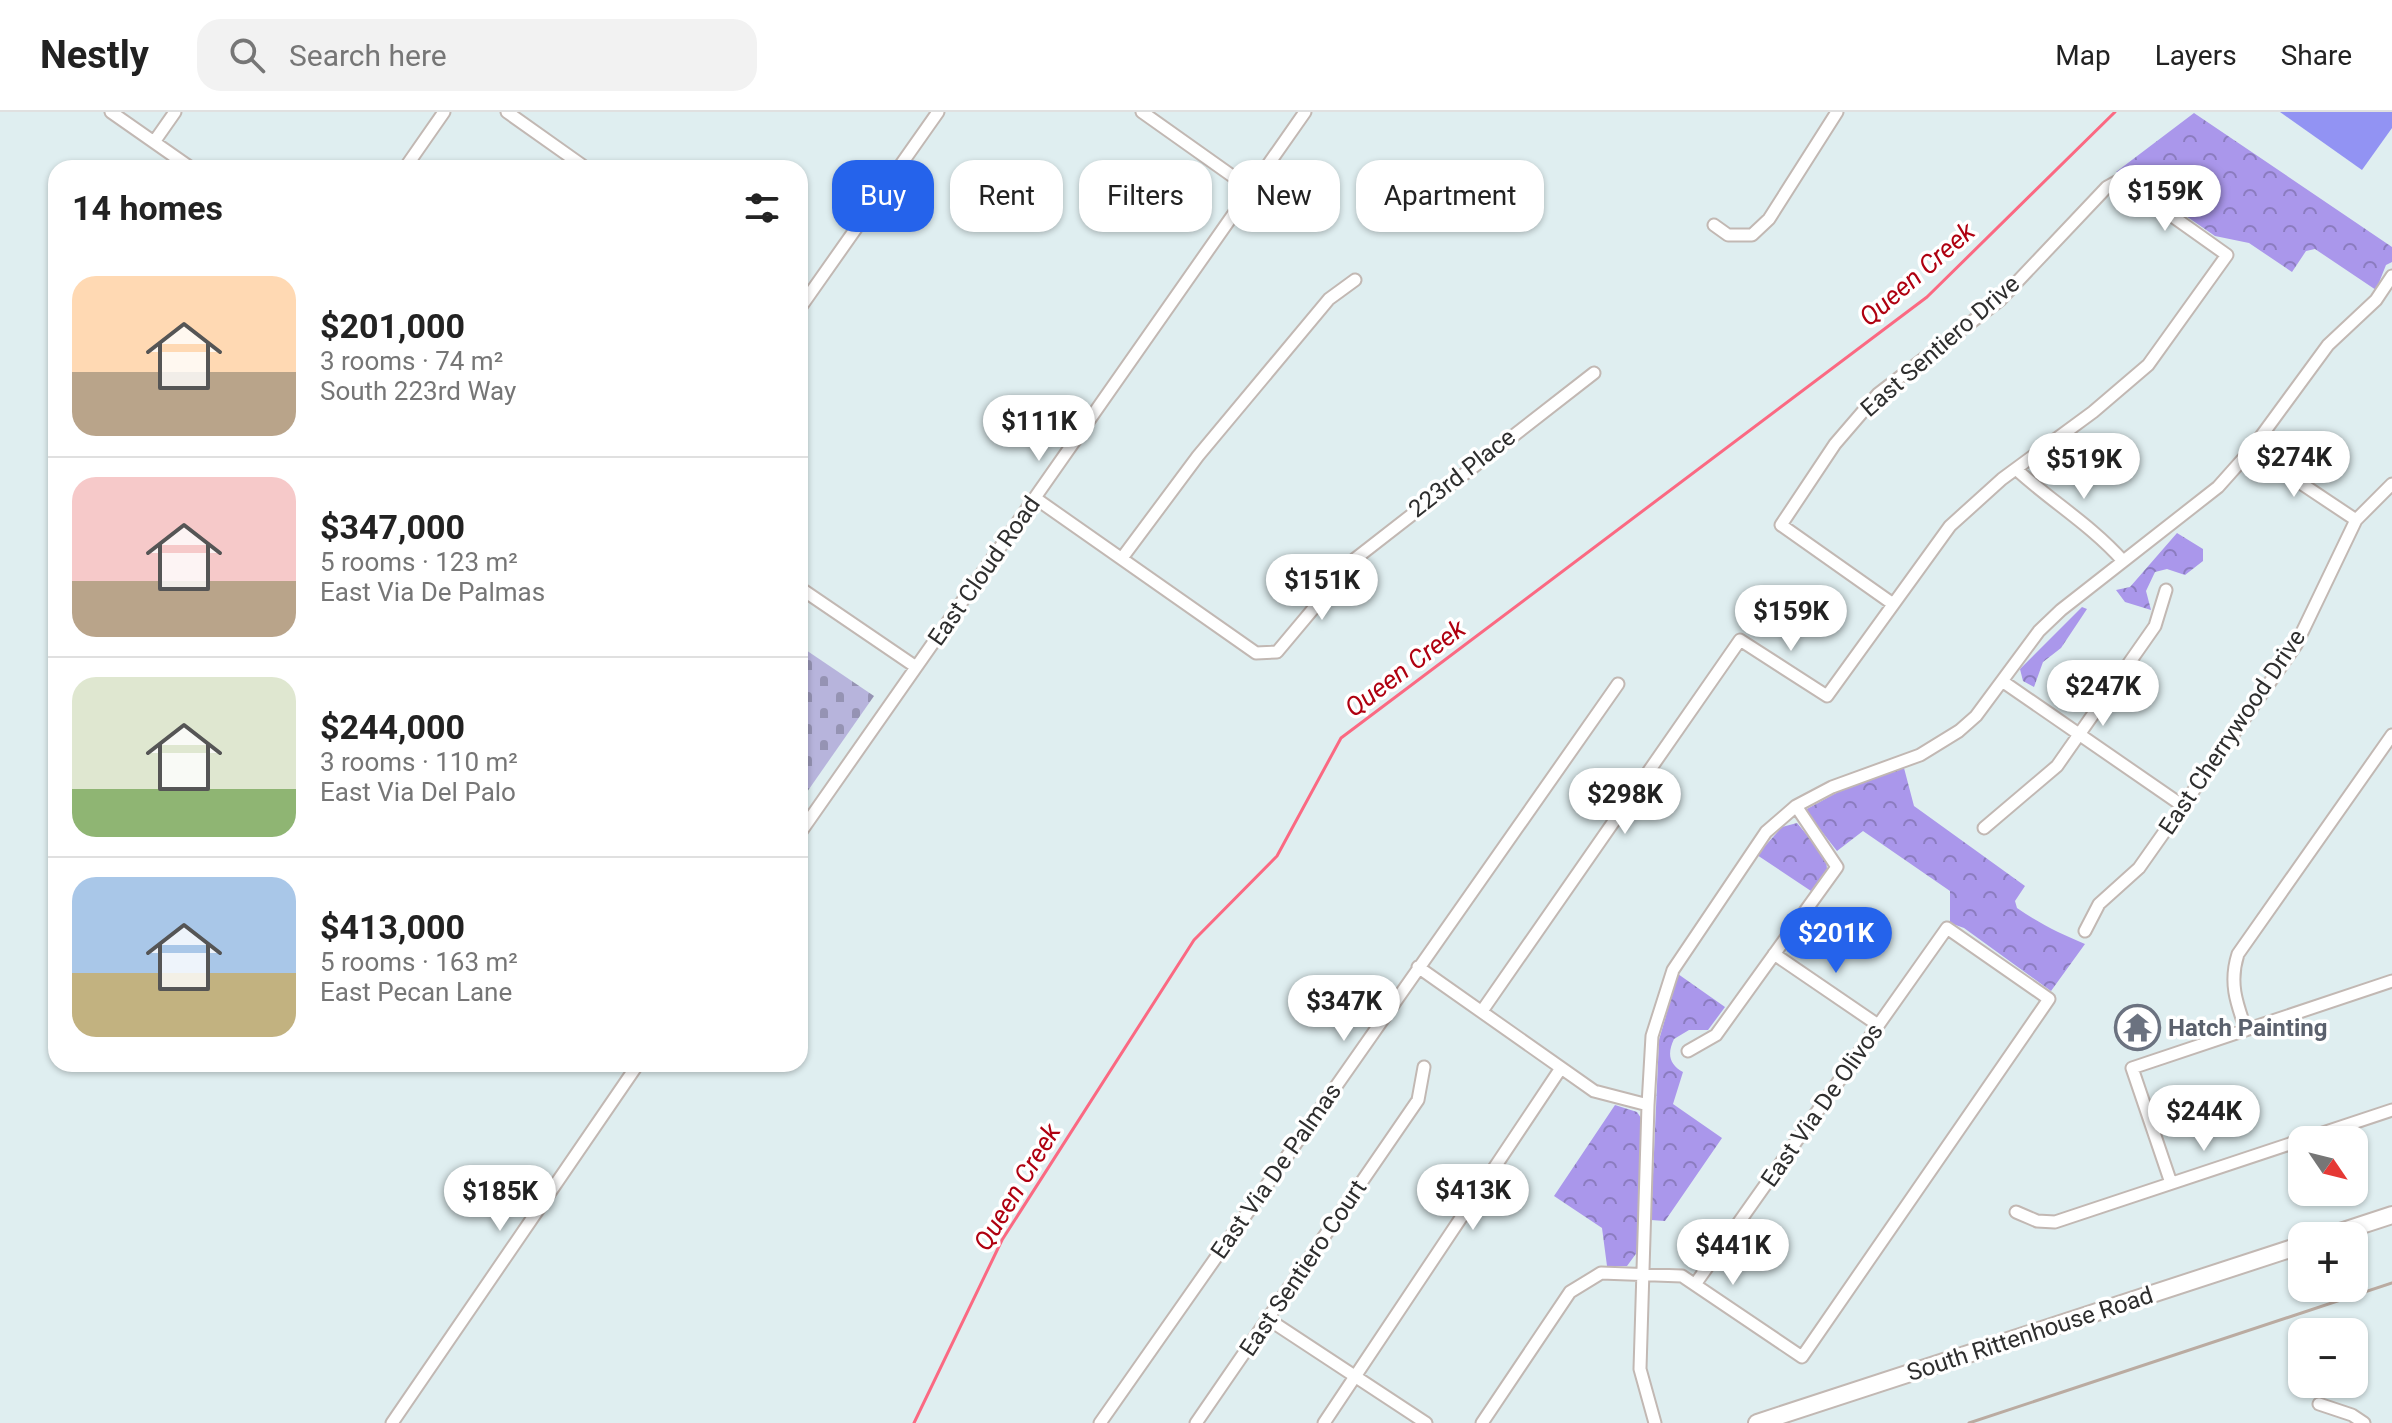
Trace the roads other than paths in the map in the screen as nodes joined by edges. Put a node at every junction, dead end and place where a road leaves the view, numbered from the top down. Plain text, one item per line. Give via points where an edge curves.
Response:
1 (111, 112) edge
2 (175, 112) edge
3 (444, 112) edge
4 (507, 112) edge
5 (938, 112) edge
6 (1142, 112) edge
7 (1305, 112) edge
8 (1837, 112) edge
9 (154, 142) junction
10 (180, 160) edge
11 (411, 160) edge
12 (575, 160) edge
13 (1272, 160) edge
14 (1228, 173) edge
15 (1228, 224) edge
16 (1714, 225) dead end
17 (2392, 276) edge
18 (1355, 280) dead end
19 (808, 297) edge
20 (1594, 373) dead end
21 (2251, 450) junction
22 (2017, 470) junction
23 (2392, 484) edge
24 (1035, 498) junction
25 (2356, 520) junction
26 (1122, 558) junction
27 (2123, 561) junction
28 (2166, 590) dead end
29 (808, 593) edge
30 (1893, 604) junction
31 (916, 667) junction
32 (2002, 681) junction
33 (1618, 684) dead end
34 (2080, 734) junction
35 (2391, 737) edge
36 (1796, 806) junction
37 (2183, 806) junction
38 (808, 822) edge
39 (1984, 828) dead end
40 (2085, 931) dead end
41 (1774, 954) junction
42 (1418, 967) junction
43 (2392, 981) edge
44 (1482, 1011) junction
45 (1878, 1025) junction
46 (2246, 1030) junction
47 (1688, 1051) dead end
48 (1424, 1067) dead end
49 (1561, 1068) junction
50 (633, 1072) edge
51 (1648, 1105) junction
52 (2392, 1110) edge
53 (2171, 1183) junction
54 (2016, 1212) dead end
55 (2392, 1215) edge
56 (2368, 1223) edge
57 (2288, 1250) edge
58 (1643, 1273) junction
59 (1696, 1283) junction
60 (1268, 1319) junction
61 (1356, 1377) junction
62 (2319, 1404) dead end
63 (392, 1423) edge
64 (1100, 1423) edge
65 (1196, 1423) edge
66 (1324, 1423) edge
67 (1426, 1423) edge
68 (1482, 1423) edge
69 (1655, 1423) edge
70 (1757, 1423) edge
71 (2364, 1423) edge

1 - 9 street
2 - 9 street
3 - 11 street
4 - 12 street
5 - 19 street
6 - 14 street
7 - 13 street, East Cloud Road
8 - 16 street via 1769,219 1752,235 1728,235
9 - 10 street
15 - 24 street, East Cloud Road
17 - 21 street via 2376,300 2328,345
18 - 26 street via 1329,299 1198,456
20 - 26 street, 223rd Place via 1355,559 1277,652 1256,653
21 - 25 street
21 - 27 street via 2218,487
22 - 27 street via 2098,534
22 - 30 street via 1950,526
22 - 30 street, East Sentiero Drive via 2148,365 2227,255 2127,184 2107,187 2000,300 1878,394 1835,444 1781,525
23 - 25 street, East Cherrywood Drive
24 - 26 street, 223rd Place
24 - 31 street, East Cloud Road
25 - 37 street, East Cherrywood Drive via 2296,645
27 - 32 street via 2039,631
28 - 34 street via 2155,626
29 - 31 street
30 - 44 street via 1827,696 1740,640
31 - 38 street, East Cloud Road
32 - 34 street
32 - 36 street via 1976,716 1941,744
33 - 42 street, East Via De Palmas
34 - 37 street
34 - 39 street via 2057,766
35 - 46 street via 2238,954 2232,974 2234,996
36 - 41 street via 1837,867
36 - 51 street via 1766,832 1673,970 1652,1036
37 - 40 street, East Cherrywood Drive via 2139,868 2099,904
41 - 45 street
41 - 47 street via 1716,1035
42 - 44 street
42 - 64 street, East Via De Palmas
43 - 46 street
44 - 49 street
45 - 59 street, East Via De Olivos
45 - 59 street, East Via De Olivos via 1947,928 2049,999 1802,1357
46 - 53 street via 2132,1068
48 - 60 street, East Sentiero Court via 1418,1100
49 - 51 street via 1602,1094
49 - 61 street
50 - 63 street
51 - 58 street
52 - 53 street
53 - 54 street via 2055,1222
55 - 56 main road
57 - 70 main road, South Rittenhouse Road
58 - 59 street via 1682,1276
58 - 68 street via 1601,1273 1570,1292
58 - 69 street via 1640,1369
60 - 61 street
60 - 65 street, East Sentiero Court
61 - 66 street
61 - 67 street
62 - 71 street

